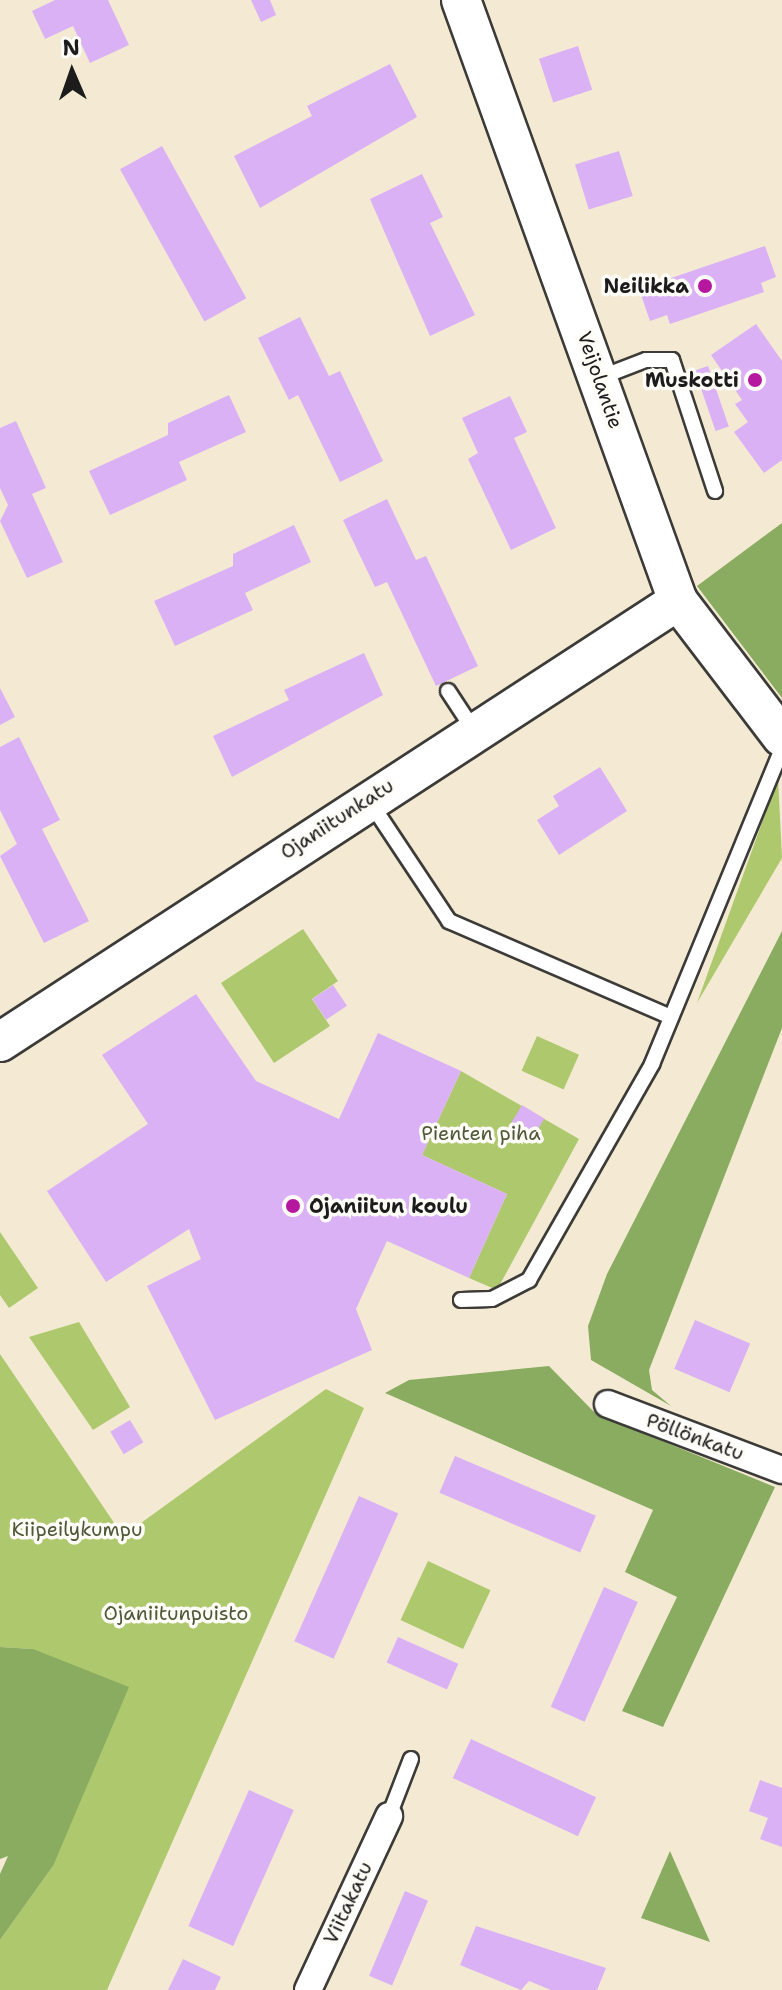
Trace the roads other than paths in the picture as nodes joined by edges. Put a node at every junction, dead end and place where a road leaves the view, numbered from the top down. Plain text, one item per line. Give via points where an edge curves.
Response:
1 (461, 0) edge
2 (599, 378) junction
3 (715, 491) dead end
4 (678, 601) junction
5 (448, 691) dead end
6 (473, 729) junction
7 (782, 737) edge
8 (782, 748) edge
9 (368, 798) junction
10 (671, 1017) junction
11 (0, 1042) edge
12 (461, 1300) dead end
13 (608, 1404) dead end
14 (782, 1470) edge
15 (411, 1759) dead end
16 (389, 1816) joint
17 (308, 1990) edge

1 - 2 street, Veijolantie
2 - 3 lane via 646,360 672,360
2 - 4 street, Veijolantie
4 - 6 street, Ojaniitunkatu
4 - 7 street, Veijolantie
5 - 6 lane
6 - 9 street, Ojaniitunkatu
8 - 10 lane
9 - 10 lane via 449,921
9 - 11 street, Ojaniitunkatu
10 - 12 lane via 529,1280 492,1299
13 - 14 street, Pöllönkatu
15 - 16 lane
16 - 17 street, Viitakatu

